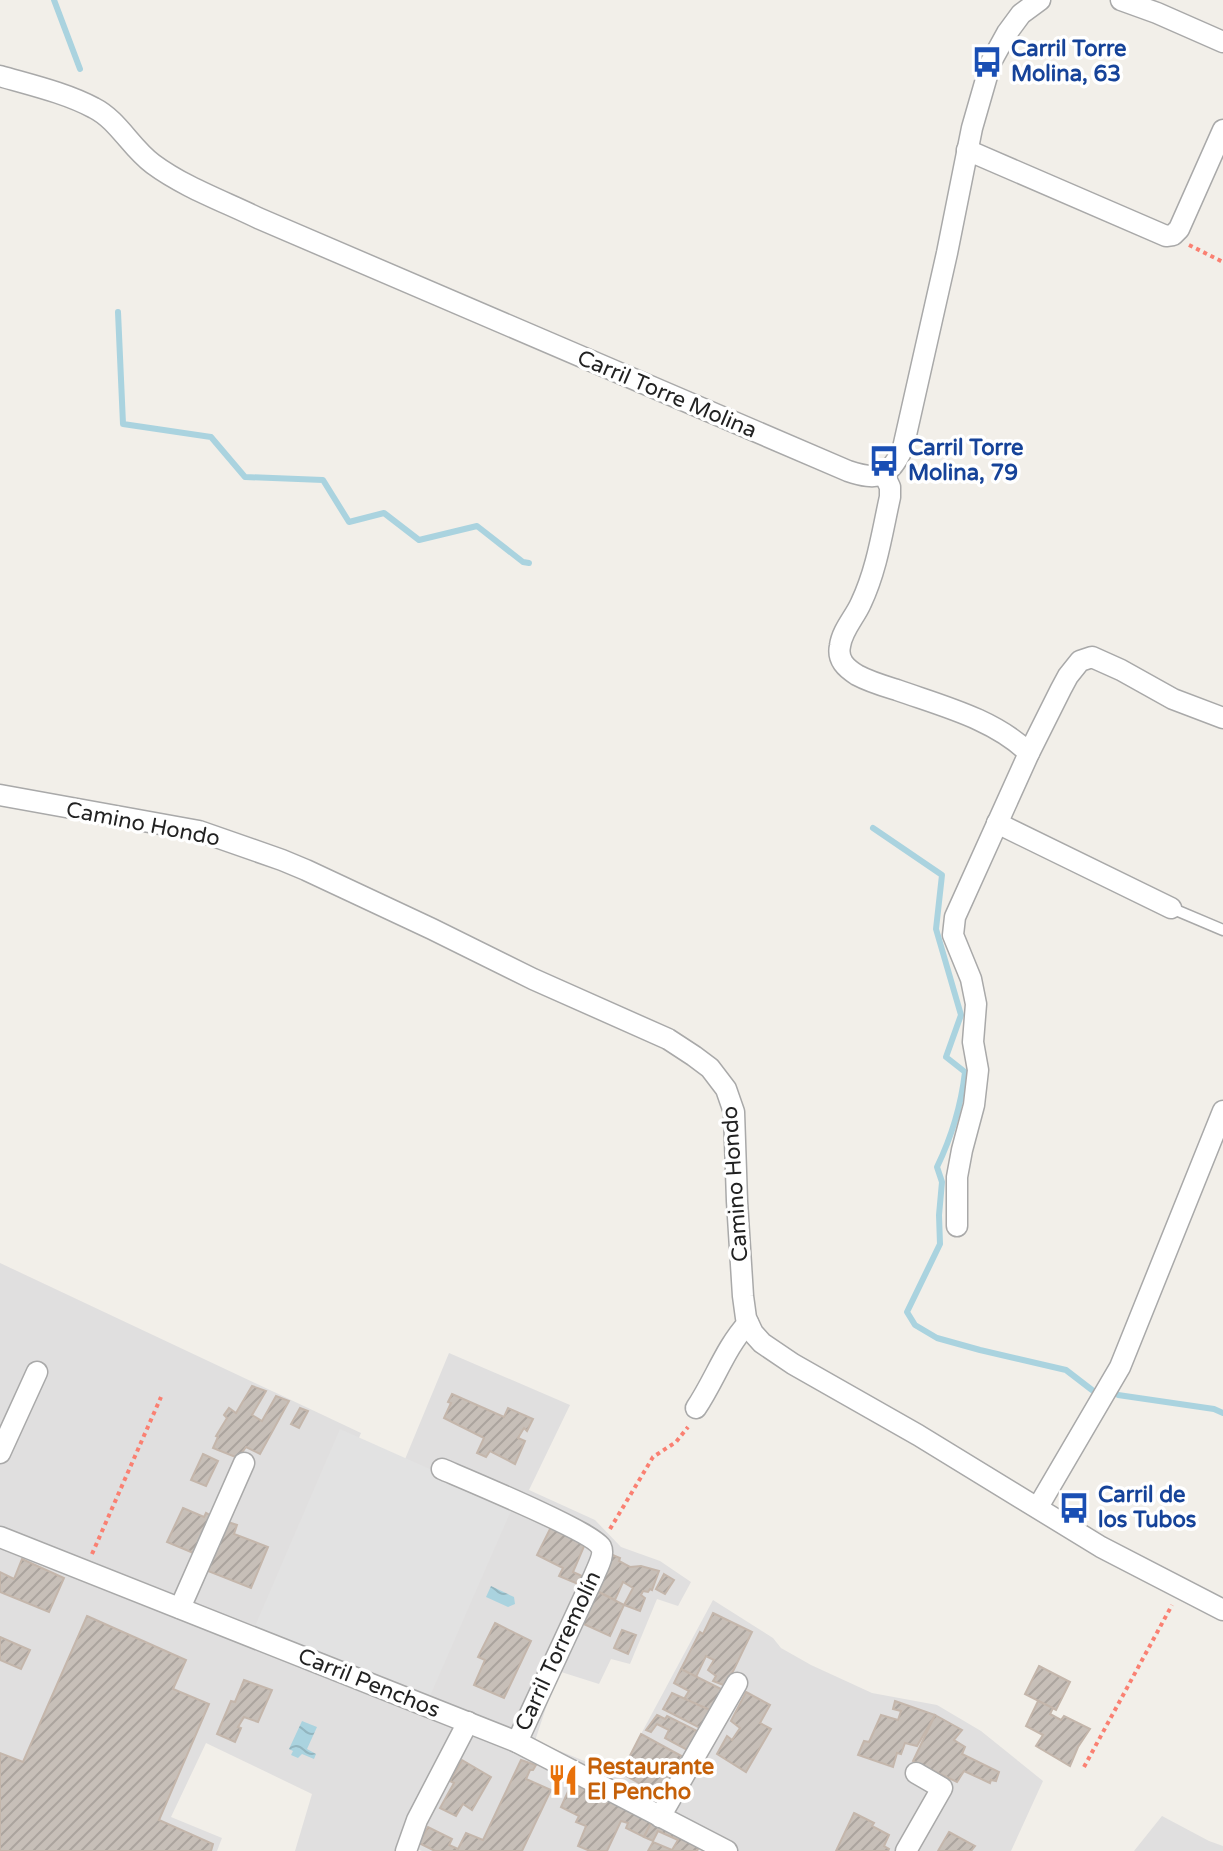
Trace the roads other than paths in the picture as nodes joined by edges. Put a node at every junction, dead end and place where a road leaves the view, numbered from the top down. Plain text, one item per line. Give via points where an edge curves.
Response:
1 (1121, 0) edge
2 (1038, 1) edge
3 (1223, 42) edge
4 (0, 76) edge
5 (1223, 130) edge
6 (967, 150) junction
7 (884, 474) junction
8 (1223, 718) edge
9 (1029, 753) junction
10 (0, 795) edge
11 (997, 823) junction
12 (1171, 908) joint
13 (1223, 930) edge
14 (1223, 1111) edge
15 (957, 1226) dead end
16 (748, 1323) junction
17 (37, 1372) dead end
18 (696, 1408) road end
19 (0, 1453) edge
20 (244, 1463) dead end
21 (442, 1469) dead end
22 (1038, 1507) junction
23 (0, 1537) edge
24 (180, 1608) junction
25 (1223, 1610) edge
26 (737, 1683) dead end
27 (468, 1722) junction
28 (517, 1742) junction
29 (916, 1773) dead end
30 (660, 1817) junction
31 (717, 1849) edge
32 (406, 1851) edge
33 (906, 1851) edge

1 - 3 street
2 - 6 street via 1021,14 991,62
4 - 7 street, Carril Torre Molina via 96,109 152,163 258,218 848,471
5 - 6 street via 1179,229 1166,236
6 - 7 street via 903,448
7 - 9 street via 890,497 875,567 840,644 842,662 859,676 1002,731
8 - 9 street via 1173,699 1101,659 1085,658 1068,676
9 - 11 street
10 - 16 street, Camino Hondo via 199,831 282,860 668,1039 694,1056 726,1089 734,1112
11 - 12 street
11 - 15 street via 953,928 976,1004 973,1042 978,1070 957,1177
12 - 13 lane
14 - 22 street via 1120,1367
16 - 18 street via 731,1343
16 - 22 street via 775,1353
17 - 19 street
20 - 24 street
21 - 28 street, Carril Torremolín via 589,1537 602,1553
22 - 25 street via 1101,1547
23 - 24 street, Carril Penchos
24 - 27 street, Carril Penchos
26 - 30 street
27 - 28 street, Carril Penchos
27 - 32 street
28 - 30 street, Carril Penchos
29 - 33 street via 942,1788
30 - 31 street, Carril Penchos

